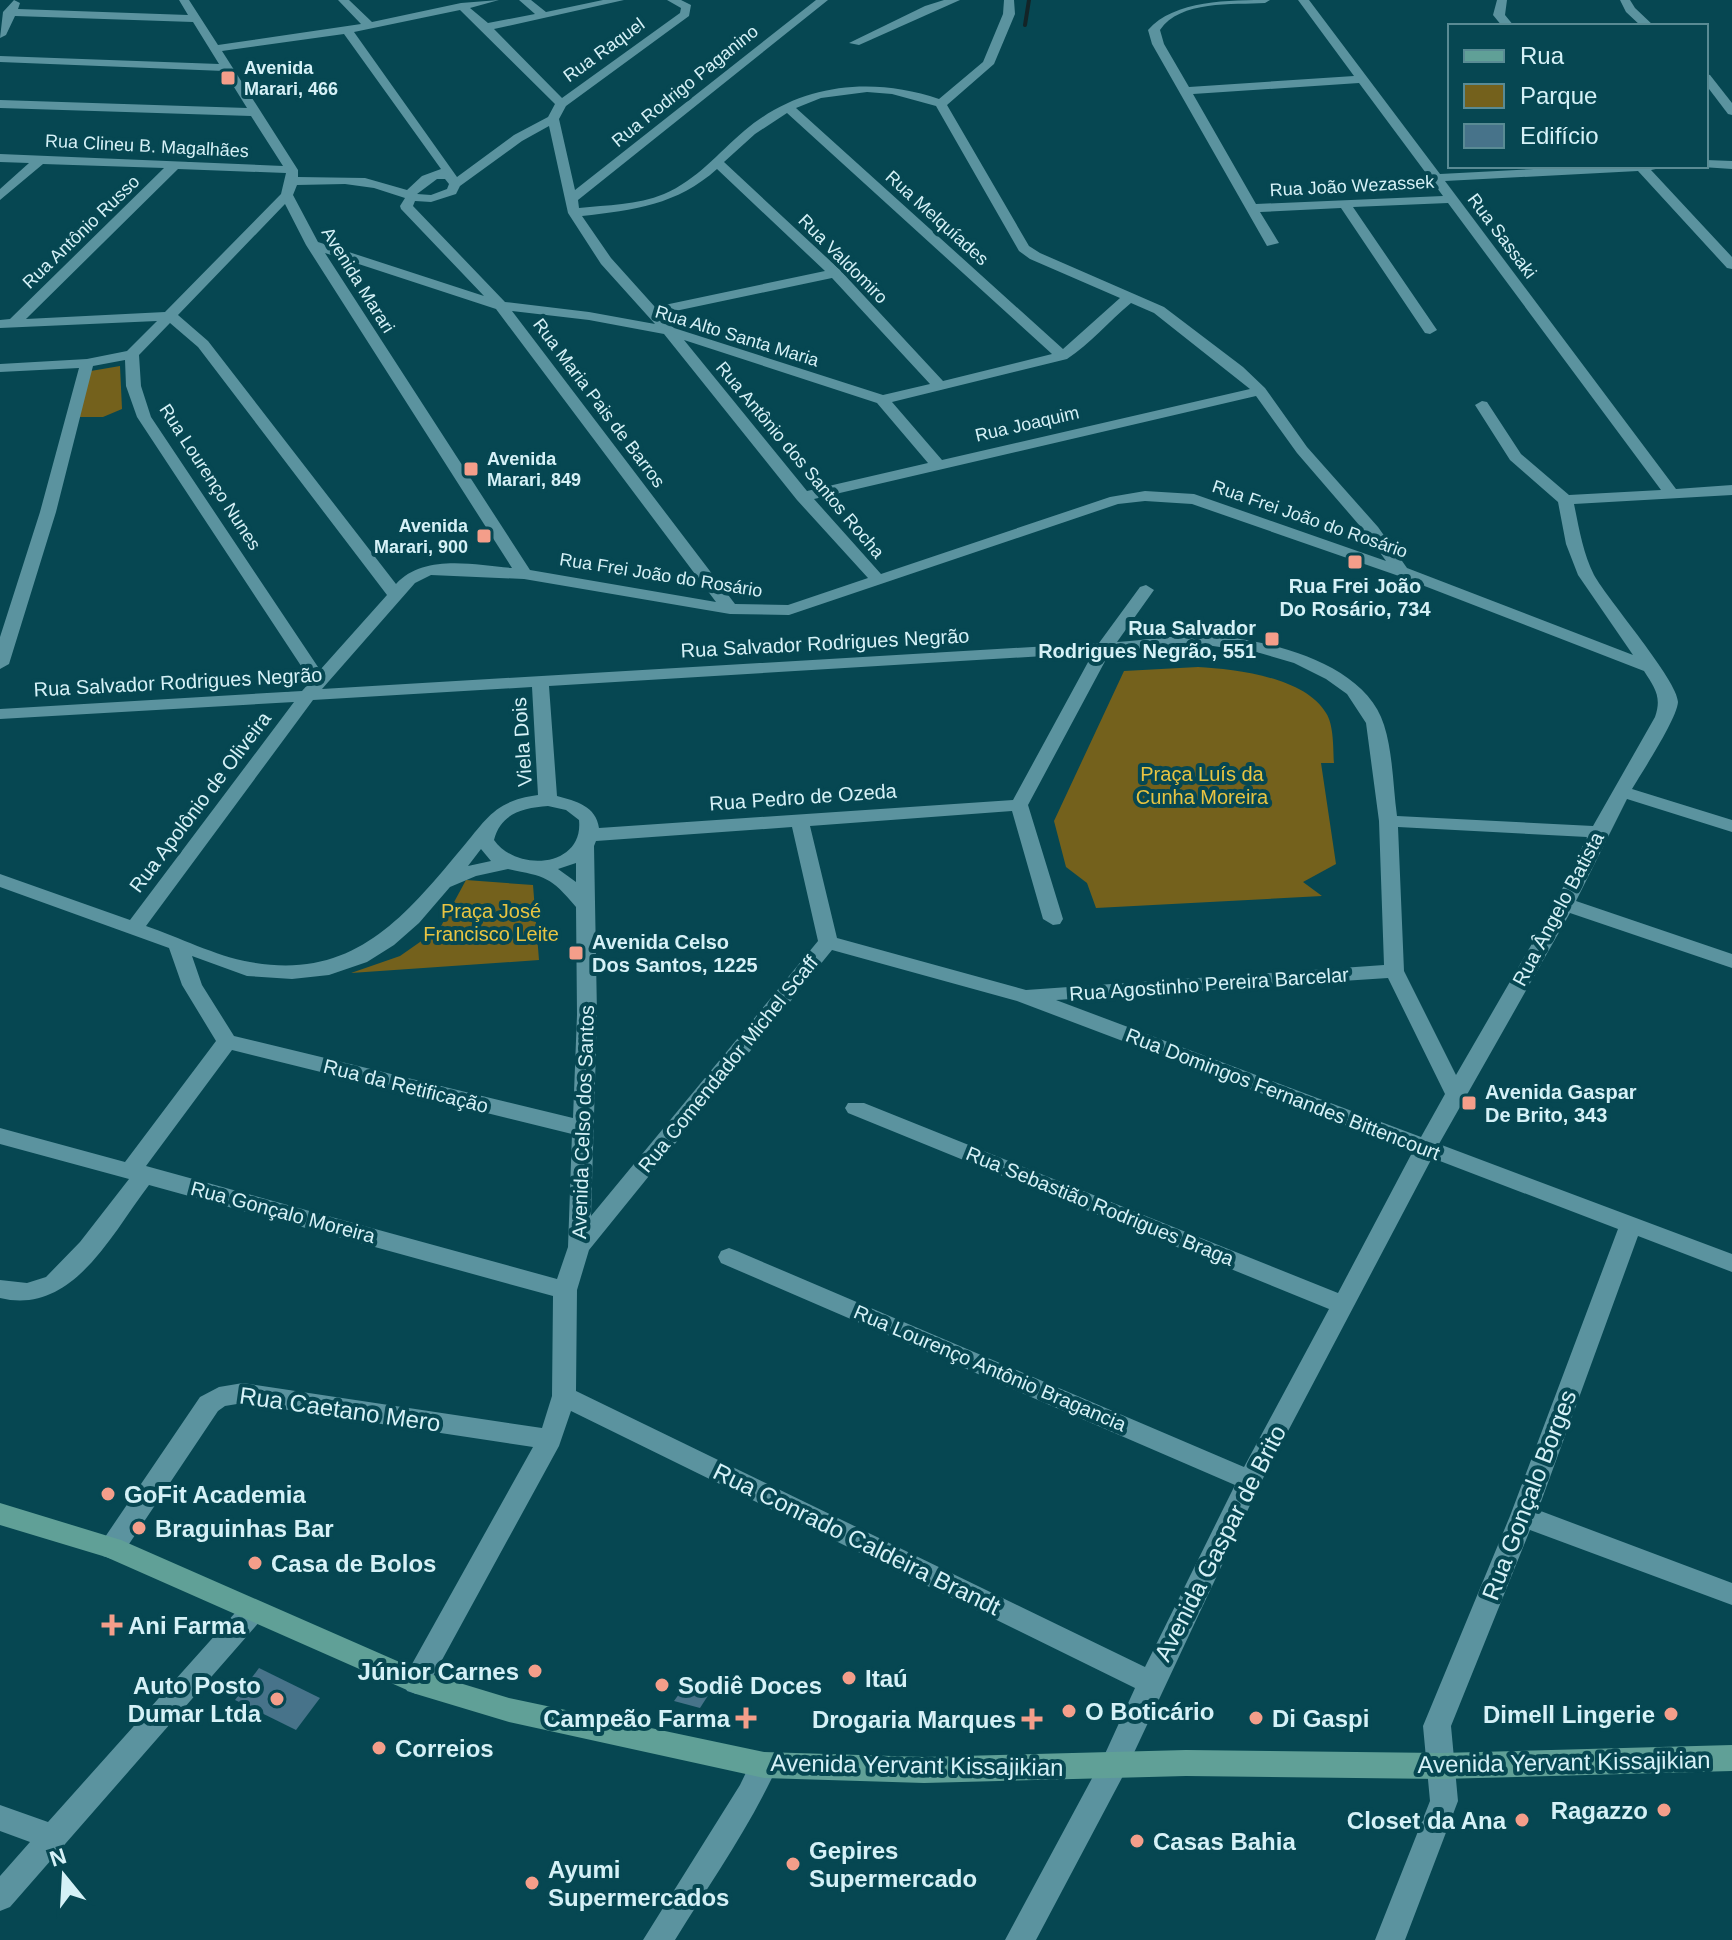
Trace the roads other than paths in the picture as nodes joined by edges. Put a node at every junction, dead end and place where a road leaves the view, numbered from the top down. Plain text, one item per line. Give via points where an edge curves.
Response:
1 (18, 0) edge
2 (184, 0) edge
3 (343, 0) edge
4 (494, 0) edge
5 (524, 0) edge
6 (619, 0) edge
7 (672, 0) edge
8 (823, 0) edge
9 (913, 0) edge
10 (955, 0) edge
11 (1009, 0) edge
12 (1265, 0) edge
13 (1303, 0) edge
14 (1502, 0) edge
15 (1625, 0) edge
16 (461, 6) junction
17 (929, 8) junction
18 (9, 12) junction
19 (543, 15) junction
20 (196, 19) junction
21 (1506, 24) edge
22 (1646, 24) edge
23 (370, 26) junction
24 (486, 27) junction
25 (347, 30) junction
26 (0, 35) edge
27 (855, 43) dead end
28 (215, 49) junction
29 (0, 59) edge
30 (226, 68) junction
31 (1365, 79) junction
32 (1708, 80) edge
33 (1186, 91) junction
34 (0, 104) edge
35 (561, 104) junction
36 (941, 104) junction
37 (787, 106) junction
38 (1732, 111) edge
39 (254, 112) junction
40 (553, 119) junction
41 (436, 157) junction
42 (0, 158) edge
43 (40, 160) junction
44 (716, 161) junction
45 (1708, 164) edge
46 (1732, 165) edge
47 (174, 166) junction
48 (1623, 168) edge
49 (1642, 168) edge
50 (431, 176) junction
51 (450, 177) junction
52 (1438, 178) junction
53 (290, 182) junction
54 (0, 196) edge
55 (410, 196) junction
56 (440, 198) junction
57 (1452, 199) junction
58 (572, 206) junction
59 (1346, 206) junction
60 (1253, 208) junction
61 (429, 229) junction
62 (1272, 243) dead end
63 (313, 245) junction
64 (1732, 265) edge
65 (835, 273) junction
66 (1130, 297) junction
67 (501, 306) junction
68 (650, 312) junction
69 (170, 316) junction
70 (7, 324) edge
71 (1430, 330) dead end
72 (669, 331) junction
73 (730, 350) junction
74 (132, 354) junction
75 (1062, 356) junction
76 (87, 363) junction
77 (696, 365) junction
78 (0, 368) edge
79 (941, 387) junction
80 (1260, 391) junction
81 (882, 400) junction
82 (1482, 405) dead end
83 (938, 465) junction
84 (1732, 490) edge
85 (1672, 494) junction
86 (803, 497) junction
87 (1565, 500) junction
88 (1403, 572) junction
89 (524, 574) junction
90 (879, 581) junction
91 (1146, 590) dead end
92 (396, 595) junction
93 (730, 609) junction
94 (1104, 648) junction
95 (0, 664) edge
96 (1651, 668) junction
97 (319, 681) junction
98 (540, 682) junction
99 (307, 696) junction
100 (0, 714) edge
101 (1622, 792) junction
102 (548, 800) junction
103 (1019, 805) junction
104 (799, 819) junction
105 (1388, 821) junction
106 (1732, 826) edge
107 (486, 831) junction
108 (1599, 832) junction
109 (588, 841) junction
110 (509, 863) junction
111 (541, 867) junction
112 (0, 880) edge
113 (440, 885) junction
114 (1565, 904) junction
115 (587, 907) junction
116 (1053, 919) dead end
117 (134, 928) junction
118 (828, 942) junction
119 (178, 945) junction
120 (1732, 961) edge
121 (1394, 971) junction
122 (1024, 996) junction
123 (227, 1042) junction
124 (1455, 1093) junction
125 (856, 1108) dead end
126 (585, 1129) junction
127 (0, 1136) edge
128 (1425, 1149) junction
129 (138, 1172) junction
130 (1631, 1224) junction
131 (579, 1247) junction
132 (729, 1257) dead end
133 (1732, 1263) edge
134 (565, 1290) junction
135 (8, 1291) edge
136 (1343, 1305) junction
137 (564, 1396) junction
138 (550, 1439) junction
139 (1250, 1480) junction
140 (0, 1514) edge
141 (1523, 1516) junction
142 (112, 1548) junction
143 (1732, 1594) edge
144 (252, 1612) junction
145 (416, 1682) junction
146 (1151, 1683) junction
147 (1732, 1758) edge
148 (764, 1765) junction
149 (1114, 1765) junction
150 (1441, 1766) junction
151 (0, 1818) edge
152 (54, 1837) junction
153 (0, 1897) edge
154 (658, 1940) edge
155 (1020, 1940) edge
156 (1390, 1940) edge

1 - 18 street
2 - 20 street, Avenida Marari
3 - 23 street
4 - 16 street
5 - 19 street
6 - 19 street
7 - 35 street, Rua Raquel via 687,7 685,14
8 - 58 street, Rua Rodrigo Paganino
9 - 17 street
10 - 17 street
11 - 36 street via 1009,14 988,64
12 - 33 street via 1186,5 1161,15 1154,30 1158,44
13 - 31 street, Rua Sassaki
14 - 21 street via 1499,15
15 - 22 street
16 - 23 street
16 - 24 street
17 - 27 street
18 - 20 street
18 - 26 street
19 - 24 street
20 - 28 street, Avenida Marari
23 - 25 street
24 - 35 street
25 - 28 street
25 - 41 street
28 - 30 street, Avenida Marari
29 - 30 street
30 - 39 street, Avenida Marari
31 - 33 street
31 - 52 street, Rua Sassaki
32 - 38 street
33 - 60 street
34 - 39 street
35 - 40 street, Rua Raquel
36 - 37 street via 871,88 818,95
36 - 66 street via 1024,248
37 - 44 street
37 - 75 street, Rua Melquíades
39 - 53 street, Avenida Marari
40 - 51 street, Rua Raquel
40 - 58 street, Rua Antônio dos Santos Rocha
41 - 50 street
41 - 51 street
42 - 43 street, Rua Clineu B. Magalhães
43 - 47 street, Rua Clineu B. Magalhães
43 - 54 street
44 - 58 street via 669,196
44 - 65 street, Rua Valdomiro
45 - 46 street
47 - 53 street, Rua Clineu B. Magalhães
47 - 70 street, Rua Antônio Russo
48 - 52 street
49 - 64 street
50 - 51 street
50 - 55 street
51 - 56 street, Rua Raquel via 452,191
52 - 57 street, Rua Sassaki
53 - 55 street via 374,183
53 - 63 street, Avenida Marari
53 - 69 street
55 - 56 street
55 - 61 street, Rua Maria Pais de Barros via 406,206
56 - 61 street via 428,212
57 - 59 street, Rua João Wezassek
57 - 85 street, Rua Sassaki
58 - 68 street, Rua Antônio dos Santos Rocha via 606,261
59 - 60 street, Rua João Wezassek
59 - 71 street
60 - 62 street
61 - 67 street, Rua Maria Pais de Barros
63 - 67 street, Rua Alto Santa Maria
63 - 89 street, Avenida Marari
65 - 68 street
65 - 79 street, Rua Valdomiro
66 - 75 street
66 - 80 street via 1173,318
67 - 72 street, Rua Alto Santa Maria
67 - 93 street, Rua Maria Pais de Barros
68 - 72 street, Rua Antônio dos Santos Rocha
69 - 70 street
69 - 74 street
69 - 92 street via 203,344
72 - 73 street, Rua Alto Santa Maria
72 - 77 street, Rua Antônio dos Santos Rocha
73 - 77 street
73 - 81 street, Rua Alto Santa Maria
74 - 76 street
74 - 97 street, Rua Lourenço Nunes via 132,390 144,417
75 - 79 street
76 - 78 street
76 - 95 street
77 - 86 street, Rua Antônio dos Santos Rocha
79 - 81 street
80 - 83 street, Rua Joaquim
80 - 88 street
81 - 83 street
82 - 87 street via 1515,457
83 - 86 street, Rua Joaquim
84 - 85 street
85 - 87 street
86 - 90 street, Rua Antônio dos Santos Rocha
87 - 96 street via 1586,575
88 - 90 street, Rua Frei João do Rosário via 1194,499 1145,496 1116,500
88 - 96 street, Rua Frei João do Rosário
89 - 92 street, Rua Frei João do Rosário via 428,570
89 - 93 street, Rua Frei João do Rosário
90 - 93 street, Rua Frei João do Rosário via 789,610
91 - 94 street
92 - 97 street, Rua Apolônio de Oliveira
94 - 98 street, Rua Salvador Rodrigues Negrão
94 - 103 street
94 - 105 street, Rua Salvador Rodrigues Negrão via 1213,641 1269,650 1332,675 1353,690 1375,723
96 - 101 street, Rua Ângelo Batista via 1669,702
97 - 99 street, Rua Apolônio de Oliveira
98 - 99 street, Rua Salvador Rodrigues Negrão
98 - 102 street, Viela Dois
99 - 100 street, Rua Salvador Rodrigues Negrão
99 - 117 street, Rua Apolônio de Oliveira
101 - 106 street
101 - 108 street, Rua Ângelo Batista
102 - 107 street via 508,808
102 - 109 street via 581,811 591,826
103 - 104 street, Rua Pedro de Ozeda
103 - 116 street
104 - 109 street, Rua Pedro de Ozeda
104 - 118 street, Rua Comendador Michel Scaff
105 - 108 street
105 - 121 street, Rua Salvador Rodrigues Negrão
107 - 110 street via 488,848
107 - 113 street
108 - 114 street, Rua Ângelo Batista
109 - 111 street via 572,857
109 - 115 street, Avenida Celso dos Santos
110 - 111 street
110 - 113 street
111 - 115 street via 566,883
112 - 117 street
113 - 119 street via 391,940 348,964 320,972 286,975 247,969
114 - 120 street
114 - 124 street, Rua Ângelo Batista
115 - 126 street, Avenida Celso dos Santos
117 - 119 street
118 - 122 street, Rua Domingos Fernandes Bittencourt
118 - 131 street, Rua Comendador Michel Scaff
119 - 123 street via 192,985
121 - 122 street, Rua Agostinho Pereira Barcelar
121 - 124 street
122 - 128 street, Rua Domingos Fernandes Bittencourt
123 - 126 street, Rua da Retificação
123 - 129 street
124 - 128 street, Rua Ângelo Batista
125 - 136 street, Rua Sebastião Rodrigues Braga
126 - 131 street, Avenida Celso dos Santos
127 - 129 street, Rua Gonçalo Moreira
128 - 130 street, Rua Domingos Fernandes Bittencourt
128 - 136 street, Avenida Gaspar de Brito
129 - 134 street, Rua Gonçalo Moreira
129 - 135 street via 71,1268 53,1284
130 - 133 street, Rua Domingos Fernandes Bittencourt
130 - 141 street, Rua Gonçalo Borges
131 - 134 street, Avenida Celso dos Santos
132 - 139 street, Rua Lourenço Antônio Bragancia
134 - 137 street, Avenida Celso dos Santos
136 - 139 street, Avenida Gaspar de Brito
137 - 138 street, Avenida Celso dos Santos
137 - 146 street, Rua Conrado Caldeira Brandt
138 - 142 street, Rua Caetano Mero via 229,1394 209,1404
138 - 145 street, Avenida Celso dos Santos
139 - 146 street, Avenida Gaspar de Brito
140 - 142 main road, Avenida Yervant Kissajikian
141 - 143 street
141 - 150 street, Rua Gonçalo Borges via 1437,1726
142 - 144 main road, Avenida Yervant Kissajikian
144 - 145 main road, Avenida Yervant Kissajikian
144 - 152 street
145 - 148 main road, Avenida Yervant Kissajikian via 509,1710
146 - 149 street, Avenida Gaspar de Brito
147 - 150 main road, Avenida Yervant Kissajikian
148 - 149 main road, Avenida Yervant Kissajikian via 924,1770
148 - 154 street
149 - 150 main road, Avenida Yervant Kissajikian
149 - 155 street, Avenida Gaspar de Brito
150 - 156 street, Rua Gonçalo Borges via 1444,1801
151 - 152 street
152 - 153 street

